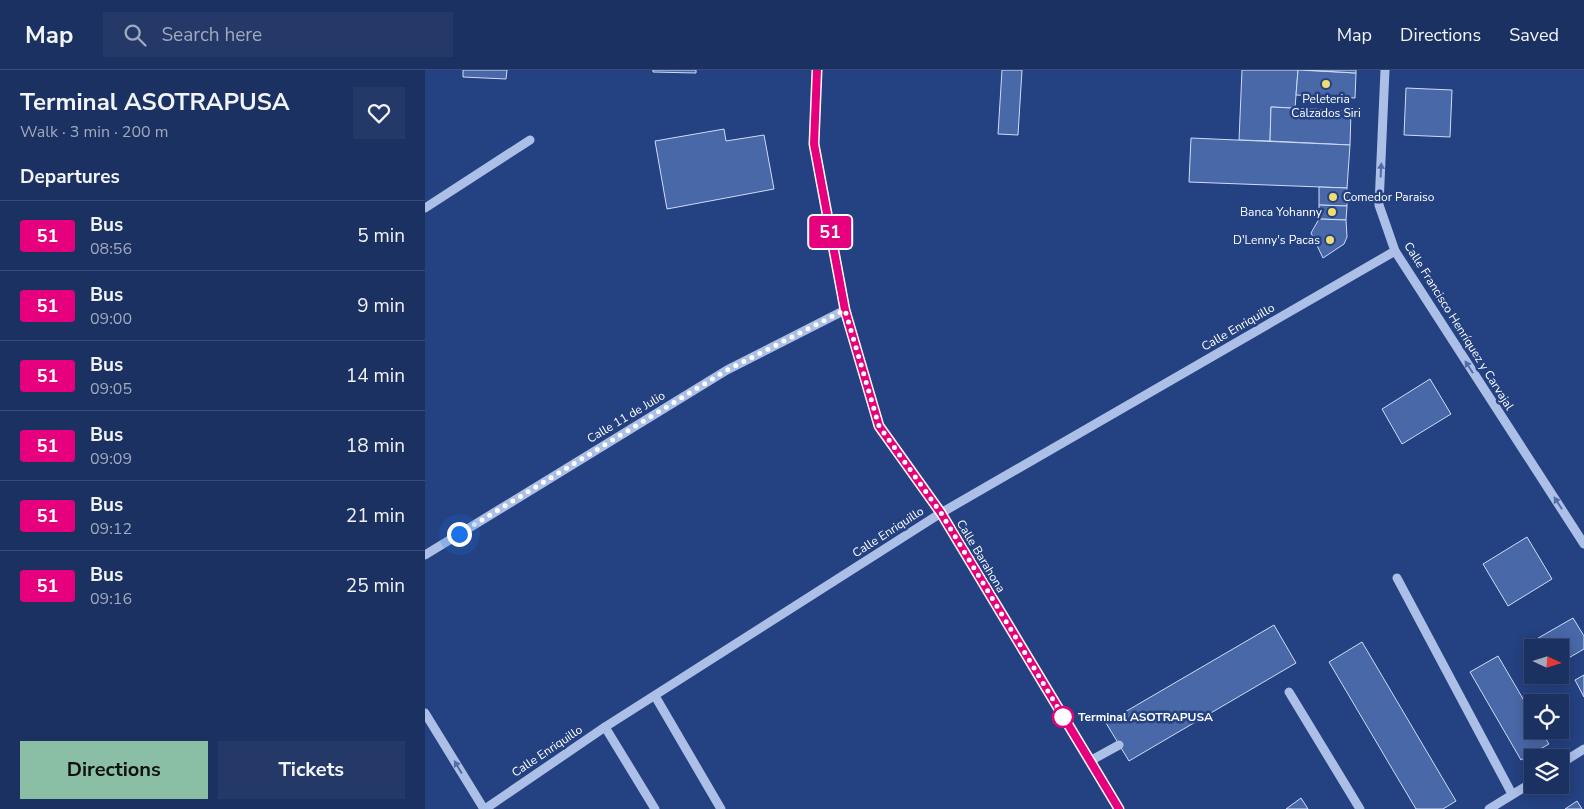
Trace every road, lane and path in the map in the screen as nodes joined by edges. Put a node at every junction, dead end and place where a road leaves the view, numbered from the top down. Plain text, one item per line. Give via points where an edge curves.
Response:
1 (817, 70) edge
2 (1385, 70) edge
3 (531, 140) dead end
4 (425, 208) edge
5 (1395, 251) junction
6 (845, 310) junction
7 (941, 513) junction
8 (1584, 544) edge
9 (425, 555) edge
10 (1397, 578) dead end
11 (1289, 692) dead end
12 (655, 696) junction
13 (425, 713) edge
14 (605, 727) junction
15 (1119, 745) dead end
16 (1584, 749) edge
17 (1569, 758) edge
18 (1090, 761) junction
19 (1524, 787) edge
20 (1512, 794) junction
21 (484, 809) edge
22 (655, 809) edge
23 (721, 809) edge
24 (1119, 809) edge
25 (1360, 809) edge
26 (1489, 809) edge

1 - 6 street, Calle Barahona via 814,144
5 -> 2 street, Calle Francisco Henríquez y Carvajal via 1379,206
3 - 4 street
5 - 7 street, Calle Enriquillo
8 -> 5 street, Calle Francisco Henríquez y Carvajal
6 - 7 street, Calle Barahona via 879,426
6 - 9 street, Calle 11 de Julio via 727,370
7 - 12 street, Calle Enriquillo
7 - 18 street, Calle Barahona
10 - 20 street
11 - 25 street
12 - 14 street, Calle Enriquillo
12 - 23 street
21 -> 13 street
14 - 21 street, Calle Enriquillo
14 - 22 street
15 - 18 street
16 - 17 street
18 - 24 street, Calle Barahona
19 - 20 street
20 - 26 street

